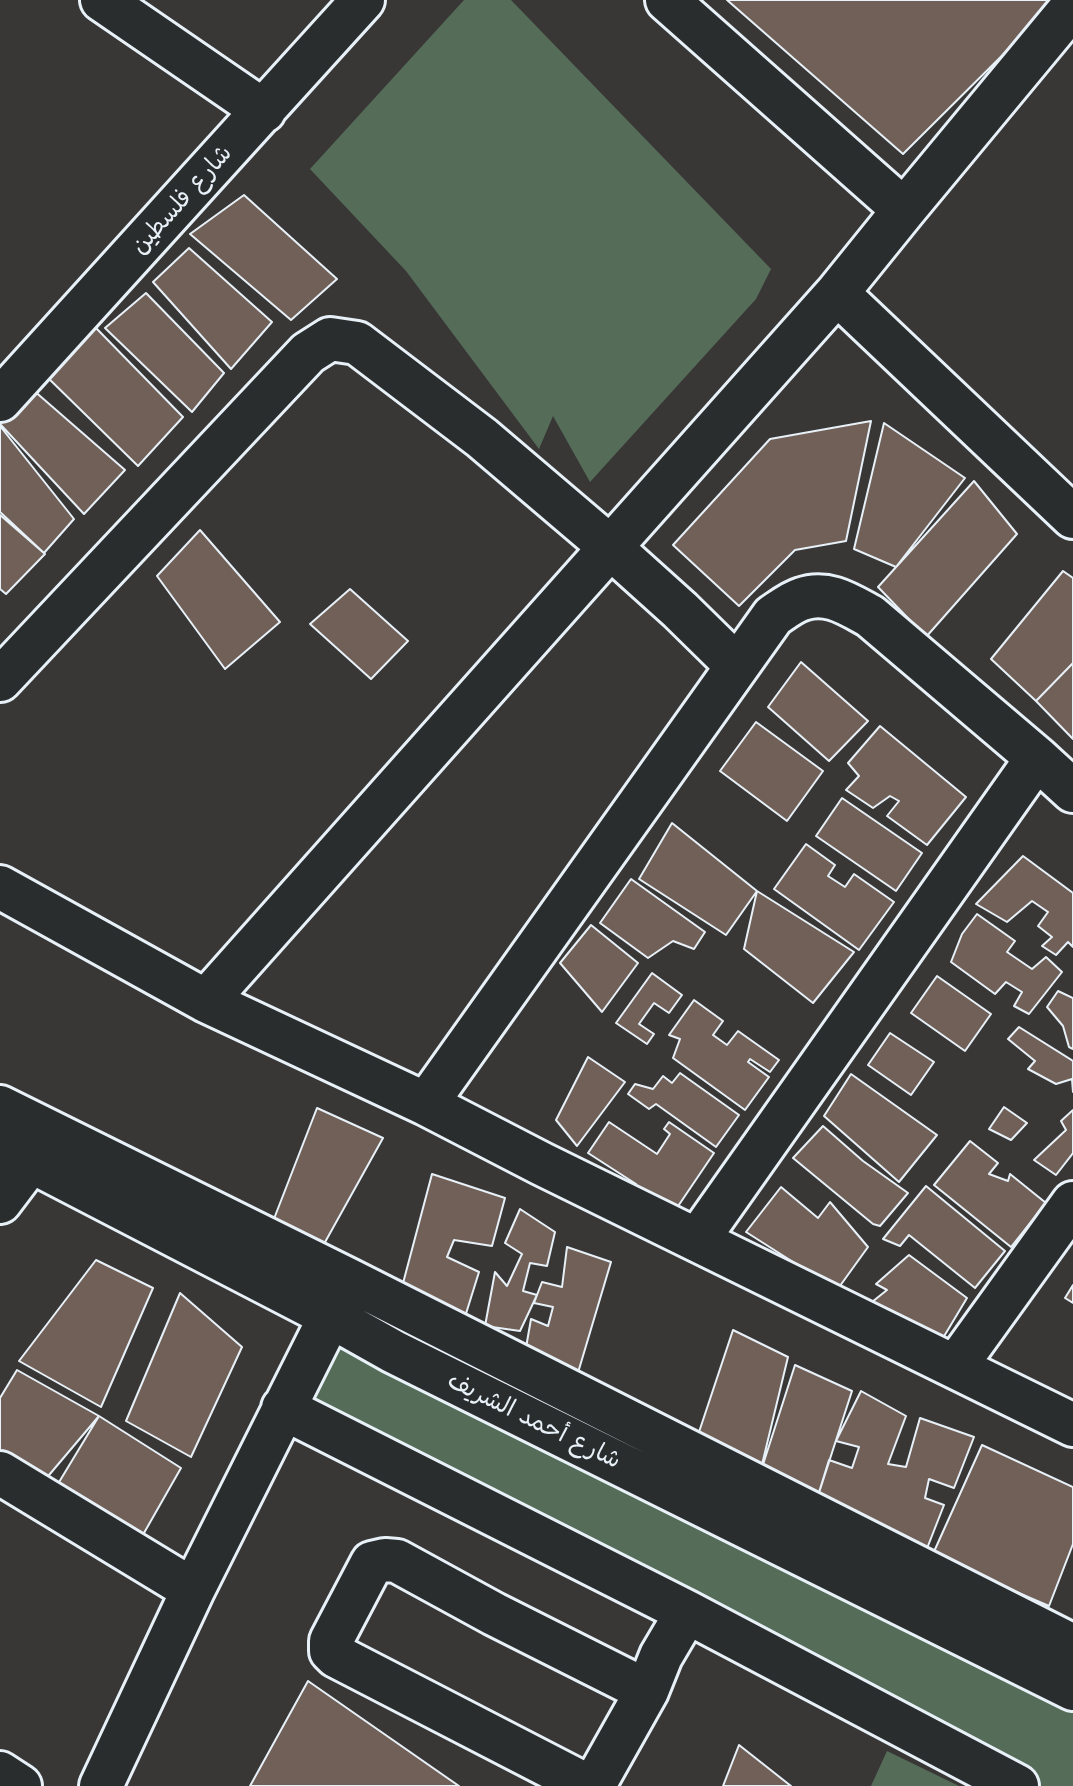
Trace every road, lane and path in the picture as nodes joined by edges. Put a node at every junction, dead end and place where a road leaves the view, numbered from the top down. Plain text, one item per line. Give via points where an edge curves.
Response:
1 (102, 0) edge
2 (363, 0) edge
3 (667, 0) edge
4 (1073, 6) edge
5 (264, 111) junction
6 (904, 210) junction
7 (837, 293) junction
8 (0, 400) edge
9 (1073, 517) edge
10 (610, 547) junction
11 (737, 666) junction
12 (0, 680) edge
13 (1037, 758) junction
14 (1073, 791) edge
15 (0, 887) edge
16 (206, 1001) junction
17 (426, 1104) junction
18 (0, 1107) edge
19 (26, 1145) edge
20 (0, 1202) edge
21 (1073, 1203) edge
22 (698, 1239) junction
23 (339, 1298) junction
24 (955, 1367) junction
25 (283, 1408) junction
26 (1073, 1425) edge
27 (0, 1473) edge
28 (193, 1590) junction
29 (687, 1612) junction
30 (1073, 1646) edge
31 (1073, 1689) edge
32 (647, 1691) junction
33 (0, 1773) edge
34 (20, 1786) edge
35 (101, 1786) edge
36 (1017, 1786) edge

1 - 5 street
2 - 5 street, شارع فلسطين
3 - 6 street
4 - 6 street
5 - 8 street, شارع فلسطين
6 - 7 street
7 - 9 street
7 - 10 street
10 - 11 street
10 - 12 street via 482,438 357,343 330,339 308,353
10 - 16 street
11 - 13 street via 773,616 801,599 839,600 870,616
11 - 17 street
13 - 14 street
13 - 22 street
15 - 16 street
16 - 17 street
17 - 22 street
18 - 19 street, شارع أحمد الشريف
19 - 20 street
19 - 23 street, شارع أحمد الشريف
21 - 24 street
22 - 24 street
23 - 25 street
23 - 30 street, شارع أحمد الشريف
23 - 31 street, شارع أحمد الشريف via 394,1352
24 - 26 street
25 - 28 street
25 - 29 street
27 - 28 street
28 - 35 street
29 - 32 street
29 - 36 street
32 - 32 street via 591,1784 336,1656 331,1641 372,1563 397,1561
33 - 34 street

